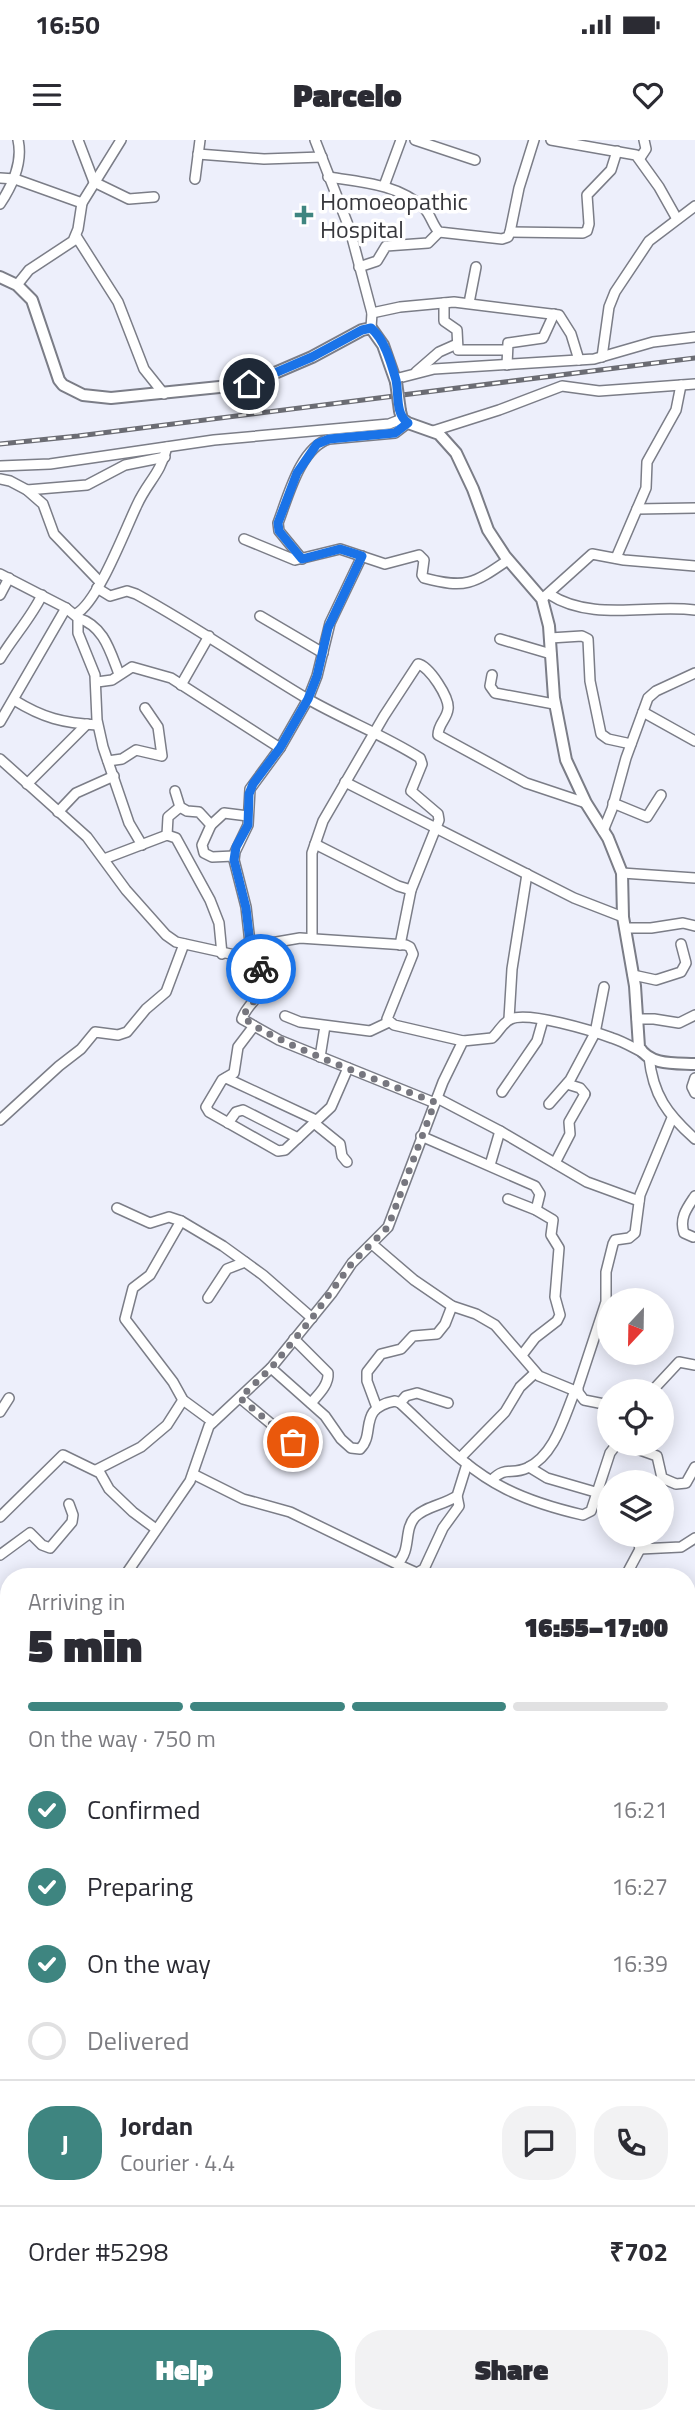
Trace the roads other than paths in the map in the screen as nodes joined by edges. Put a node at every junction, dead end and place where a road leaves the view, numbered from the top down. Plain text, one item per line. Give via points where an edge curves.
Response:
1 (18, 140) edge
2 (78, 140) edge
3 (121, 140) edge
4 (200, 140) edge
5 (315, 140) edge
6 (401, 140) edge
7 (415, 140) edge
8 (534, 140) edge
9 (551, 140) edge
10 (644, 140) edge
11 (591, 144) edge
12 (617, 151) junction
13 (198, 154) junction
14 (322, 157) junction
15 (640, 158) junction
16 (475, 160) dead end
17 (328, 177) junction
18 (0, 178) edge
19 (15, 179) junction
20 (195, 179) dead end
21 (94, 182) junction
22 (384, 186) junction
23 (154, 197) dead end
24 (82, 203) junction
25 (0, 204) edge
26 (695, 206) edge
27 (677, 219) junction
28 (439, 232) junction
29 (510, 232) junction
30 (76, 236) junction
31 (359, 267) junction
32 (476, 267) dead end
33 (0, 278) edge
34 (17, 285) junction
35 (444, 303) junction
36 (470, 303) junction
37 (372, 313) junction
38 (554, 314) junction
39 (371, 328) junction
40 (695, 337) edge
41 (457, 344) junction
42 (506, 350) junction
43 (602, 357) junction
44 (579, 360) junction
45 (507, 365) junction
46 (415, 373) junction
47 (396, 381) junction
48 (695, 384) edge
49 (681, 385) junction
50 (164, 394) junction
51 (403, 418) junction
52 (433, 431) junction
53 (166, 452) junction
54 (0, 466) edge
55 (0, 479) edge
56 (27, 491) junction
57 (695, 508) edge
58 (637, 509) junction
59 (244, 539) dead end
60 (362, 556) junction
61 (616, 558) junction
62 (302, 559) junction
63 (508, 560) junction
64 (695, 566) edge
65 (4, 576) edge
66 (98, 585) junction
67 (0, 595) edge
68 (42, 595) junction
69 (545, 597) junction
70 (66, 608) junction
71 (695, 610) edge
72 (77, 616) junction
73 (260, 616) dead end
74 (209, 636) junction
75 (550, 638) junction
76 (500, 639) dead end
77 (323, 653) junction
78 (551, 654) junction
79 (0, 659) edge
80 (695, 673) edge
81 (120, 674) junction
82 (492, 675) dead end
83 (97, 682) junction
84 (181, 685) junction
85 (308, 699) junction
86 (13, 700) junction
87 (554, 704) junction
88 (145, 708) dead end
89 (643, 712) junction
90 (0, 722) edge
91 (92, 724) junction
92 (375, 733) junction
93 (695, 741) edge
94 (631, 744) junction
95 (280, 748) junction
96 (0, 759) edge
97 (108, 761) junction
98 (114, 776) junction
99 (345, 782) junction
100 (27, 784) junction
101 (175, 791) dead end
102 (661, 795) dead end
103 (586, 803) junction
104 (614, 803) junction
105 (180, 807) junction
106 (58, 812) junction
107 (248, 816) junction
108 (211, 825) junction
109 (436, 829) junction
110 (603, 831) junction
111 (167, 835) junction
112 (315, 844) junction
113 (142, 845) junction
114 (234, 856) junction
115 (104, 859) junction
116 (622, 873) junction
117 (527, 874) junction
118 (695, 878) edge
119 (411, 890) junction
120 (624, 922) junction
121 (695, 926) edge
122 (312, 938) junction
123 (184, 944) junction
124 (681, 944) dead end
125 (400, 945) junction
126 (252, 949) junction
127 (222, 954) junction
128 (633, 975) junction
129 (604, 987) dead end
130 (695, 1015) edge
131 (285, 1016) dead end
132 (509, 1019) junction
133 (637, 1019) junction
134 (543, 1020) junction
135 (389, 1023) junction
136 (254, 1026) junction
137 (325, 1026) junction
138 (595, 1032) junction
139 (463, 1041) junction
140 (645, 1055) junction
141 (320, 1056) junction
142 (695, 1064) edge
143 (348, 1068) junction
144 (226, 1078) junction
145 (695, 1078) edge
146 (567, 1084) junction
147 (502, 1092) dead end
148 (695, 1093) edge
149 (436, 1100) junction
150 (549, 1104) dead end
151 (672, 1118) junction
152 (0, 1120) edge
153 (315, 1122) junction
154 (228, 1123) junction
155 (500, 1131) junction
156 (421, 1136) junction
157 (298, 1138) junction
158 (695, 1139) edge
159 (347, 1162) dead end
160 (555, 1163) junction
161 (490, 1166) junction
162 (695, 1196) edge
163 (508, 1199) dead end
164 (639, 1201) junction
165 (117, 1208) dead end
166 (536, 1210) junction
167 (181, 1221) junction
168 (692, 1237) dead end
169 (372, 1244) junction
170 (245, 1262) junction
171 (208, 1298) dead end
172 (452, 1306) junction
173 (312, 1318) junction
174 (295, 1339) junction
175 (522, 1355) junction
176 (695, 1365) edge
177 (271, 1368) junction
178 (535, 1373) junction
179 (664, 1379) edge
180 (577, 1391) junction
181 (9, 1398) dead end
182 (240, 1398) junction
183 (183, 1400) junction
184 (311, 1403) junction
185 (400, 1403) junction
186 (448, 1403) dead end
187 (597, 1403) edge
188 (377, 1408) junction
189 (0, 1412) edge
190 (213, 1422) junction
191 (657, 1456) edge
192 (463, 1461) junction
193 (294, 1463) dead end
194 (529, 1467) junction
195 (695, 1467) edge
196 (96, 1470) junction
197 (193, 1474) junction
198 (492, 1480) junction
199 (597, 1492) joint
200 (457, 1496) junction
201 (69, 1504) dead end
202 (0, 1517) edge
203 (156, 1529) junction
204 (695, 1538) edge
205 (640, 1549) joint
206 (0, 1555) edge
207 (397, 1564) junction
208 (130, 1568) edge
209 (406, 1568) edge
210 (424, 1568) edge
211 (630, 1568) edge

1 - 19 street
2 - 21 street
3 - 21 street
4 - 13 street
5 - 14 street
6 - 22 street
7 - 16 street
8 - 29 street
9 - 11 street
10 - 15 street via 646,149
11 - 12 street
12 - 15 street
12 - 29 street via 611,170 587,195 587,231
13 - 14 street
13 - 20 street
14 - 17 street
15 - 27 street
17 - 22 street
17 - 31 street via 350,230
18 - 19 street
19 - 24 street
19 - 25 street
21 - 23 street via 129,199
21 - 24 street
22 - 28 street via 422,207
24 - 30 street
26 - 27 street
27 - 43 street via 649,241 615,292
28 - 29 street via 502,239
28 - 31 street via 428,243 386,246 377,261
30 - 34 street via 29,270
30 - 50 street via 118,302 144,369
31 - 37 street
32 - 36 street
33 - 34 street
34 - 50 street via 34,303 63,385 79,394 107,398
35 - 36 street
35 - 37 street
35 - 41 street via 444,321 457,330
36 - 38 street
37 - 39 street
38 - 42 street via 542,338 511,341
38 - 44 street via 570,331
39 - 47 street via 383,345
39 - 50 street via 259,381
40 - 43 street via 653,342
41 - 42 street via 461,352
41 - 46 street via 439,352
42 - 45 street
43 - 44 street
44 - 45 street
45 - 46 street
46 - 47 street
47 - 51 street, bridge
48 - 49 street
49 - 52 street via 600,391 562,386
49 - 58 street via 676,410 647,461 647,483
51 - 52 street
51 - 53 street via 388,424 241,437
51 - 62 street via 395,433 329,439 312,450 297,473 278,523 279,531
52 - 63 street via 459,458 484,522
53 - 54 street
53 - 56 street via 125,465 87,485
53 - 66 street
55 - 56 street
56 - 66 street via 46,509 54,534
57 - 58 street
58 - 61 street
59 - 62 street via 290,559
60 - 62 street via 340,549
60 - 63 street via 385,564 419,555 424,560 424,578 460,585 477,581
60 - 77 street via 330,623
61 - 64 street
61 - 69 street via 592,554
63 - 69 street
65 - 67 street
65 - 68 street
66 - 72 street
66 - 74 street via 110,596 127,591 136,594
68 - 70 street
68 - 79 street
69 - 71 street via 590,610
69 - 75 street
70 - 72 street
70 - 86 street
72 - 81 street via 106,640
72 - 83 street via 78,633
73 - 77 street
74 - 84 street
74 - 85 street
75 - 78 street
75 - 94 street via 588,639 590,681 601,734
76 - 78 street
77 - 85 street
78 - 87 street
80 - 89 street via 651,694
81 - 83 street
81 - 84 street via 137,667
82 - 87 street via 490,686 495,693
83 - 91 street
84 - 95 street
85 - 92 street
85 - 95 street
86 - 90 street
86 - 91 street via 52,719
87 - 103 street via 566,760
88 - 97 street via 158,727 162,756 136,750 122,760
89 - 93 street
89 - 94 street
91 - 97 street
91 - 100 street
92 - 99 street
92 - 103 street via 413,668 424,665 449,707 438,735 526,783
92 - 109 street via 422,761 411,791 440,817
94 - 104 street
95 - 107 street via 250,789
96 - 100 street
97 - 98 street
98 - 106 street via 76,793
98 - 113 street via 129,823
99 - 109 street
99 - 112 street
100 - 106 street
101 - 105 street
102 - 104 street via 646,817
103 - 110 street
104 - 110 street
105 - 108 street via 200,812
105 - 111 street via 167,817
106 - 115 street
107 - 108 street via 224,813
107 - 114 street
108 - 114 street via 202,845 204,853
109 - 117 street
109 - 119 street
110 - 116 street
111 - 113 street
111 - 127 street via 178,842 210,901 219,923
112 - 119 street
112 - 122 street
113 - 115 street
114 - 126 street
115 - 123 street via 166,935
116 - 118 street
116 - 120 street
117 - 120 street
117 - 132 street
119 - 125 street
120 - 121 street via 652,928 683,923
120 - 128 street
122 - 125 street
122 - 126 street
123 - 127 street
123 - 152 street via 166,992 127,1032 95,1032
124 - 128 street via 686,964 681,972 652,981
125 - 135 street via 410,947 413,954 387,1015
126 - 127 street
126 - 136 street via 266,983 243,1015
128 - 133 street
129 - 138 street
130 - 133 street via 679,1023
131 - 137 street
132 - 134 street
132 - 139 street via 492,1038
133 - 140 street via 639,1047
134 - 138 street
134 - 147 street via 537,1041
135 - 137 street via 370,1031
135 - 139 street
136 - 141 street
136 - 144 street via 238,1047 234,1073
137 - 141 street
138 - 140 street
138 - 146 street
139 - 149 street
140 - 142 street
140 - 151 street via 652,1082
141 - 143 street
143 - 149 street
143 - 153 street via 331,1107
144 - 153 street
144 - 154 street via 206,1107
145 - 148 street
146 - 150 street
146 - 160 street via 585,1094 569,1122 570,1134
149 - 155 street
149 - 156 street
151 - 158 street
151 - 164 street
153 - 157 street
153 - 159 street via 340,1144
154 - 157 street via 243,1110
154 - 157 street via 278,1152
155 - 160 street
155 - 161 street
156 - 161 street
156 - 169 street via 391,1222
160 - 164 street via 596,1186
161 - 166 street via 536,1186 540,1194
162 - 168 street via 684,1213 682,1228
163 - 166 street
164 - 180 street via 635,1233 612,1244 606,1302
165 - 167 street via 150,1223 169,1217
166 - 175 street via 552,1220 551,1235 559,1248 555,1297 560,1315
167 - 170 street
167 - 183 street via 149,1275 134,1288 125,1319
169 - 172 street
169 - 173 street via 352,1263
170 - 171 street via 227,1269
170 - 173 street
172 - 175 street via 495,1325
172 - 188 street via 437,1334 412,1336 401,1349 381,1354 367,1372
173 - 174 street
174 - 177 street
174 - 184 street via 329,1377
175 - 178 street
176 - 179 street via 679,1363
177 - 182 street
177 - 184 street
178 - 180 street
178 - 192 street
180 - 187 street
180 - 194 street via 552,1446
181 - 189 street
182 - 190 street
182 - 193 street via 293,1442 298,1450
183 - 190 street
183 - 196 street via 167,1425 141,1447
184 - 188 street via 356,1450 364,1445 369,1419
185 - 186 street via 417,1393
185 - 188 street via 390,1401
185 - 192 street
190 - 197 street
191 - 195 street via 662,1478 676,1484 686,1483
192 - 198 street
192 - 200 street
194 - 198 street via 500,1472
194 - 199 street via 547,1478
196 - 202 street via 67,1456 59,1457
196 - 203 street via 132,1513
197 - 203 street
197 - 207 street via 243,1499 290,1511
198 - 199 street via 512,1492 583,1516 591,1511
200 - 207 street via 412,1521 407,1550
200 - 210 street via 459,1506
201 - 206 street via 72,1522 50,1548 30,1533
203 - 208 street
204 - 205 street via 681,1547
205 - 211 street
207 - 209 street

